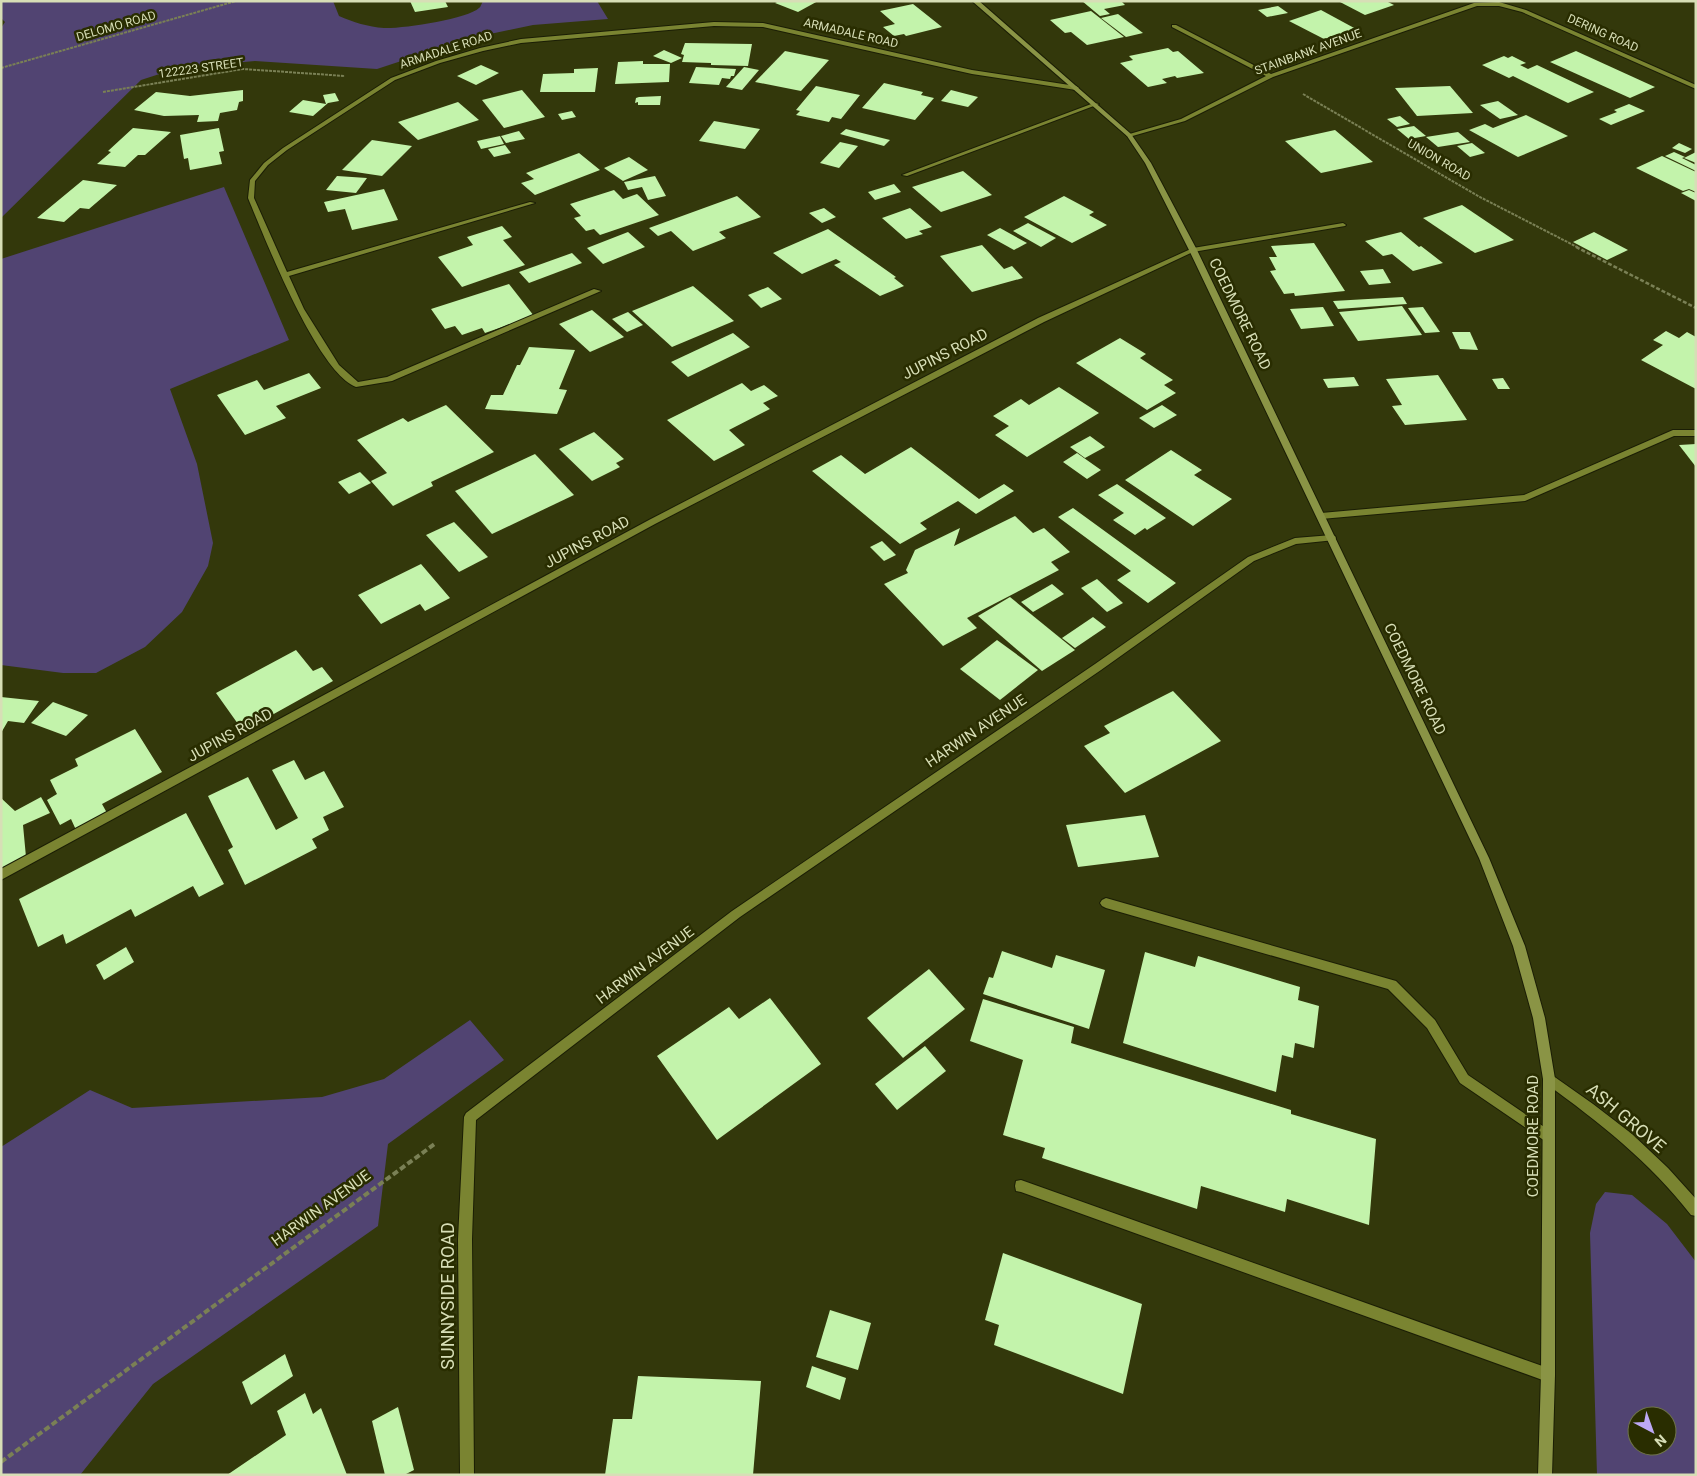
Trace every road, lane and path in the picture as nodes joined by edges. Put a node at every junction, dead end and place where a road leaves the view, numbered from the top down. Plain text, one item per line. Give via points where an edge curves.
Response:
1 (236, 1) edge
2 (975, 1) edge
3 (1499, 4) joint
4 (1174, 26) dead end
5 (1, 68) edge
6 (1272, 76) junction
7 (393, 79) junction
8 (1696, 87) edge
9 (1076, 88) junction
10 (102, 92) dead end
11 (1096, 104) junction
12 (1129, 135) junction
13 (905, 175) dead end
14 (532, 202) dead end
15 (1343, 225) dead end
16 (1193, 250) junction
17 (285, 275) junction
18 (597, 291) dead end
19 (1696, 308) edge
20 (1696, 433) edge
21 (1321, 516) junction
22 (1332, 538) junction
23 (1, 875) edge
24 (1106, 903) dead end
25 (1549, 1079) junction
26 (470, 1117) junction
27 (1549, 1137) junction
28 (1021, 1186) dead end
29 (1696, 1210) edge
30 (1548, 1375) junction
31 (1, 1462) edge
32 (467, 1475) edge
33 (1545, 1475) edge

1 - 5 path, DELOMO ROAD
2 - 9 street, COEDMORE ROAD
3 - 6 street, STAINBANK AVENUE via 1476,4
3 - 8 street, DERING ROAD via 1524,11
4 - 6 street
6 - 12 street, STAINBANK AVENUE via 1183,120
6 - 19 path, UNION ROAD via 1478,196
7 - 9 street, ARMADALE ROAD via 473,52 521,41 714,24 787,29 972,72
7 - 10 path, 122223 STREET via 242,70
7 - 17 street, ARMADALE ROAD via 285,149 252,181 251,198
9 - 11 street, COEDMORE ROAD
11 - 12 street, COEDMORE ROAD
11 - 13 street
12 - 16 street, COEDMORE ROAD via 1148,163
14 - 17 street
15 - 16 street, JUPINS ROAD
16 - 21 street, COEDMORE ROAD
16 - 23 street, JUPINS ROAD via 1041,320 890,398 618,541
17 - 18 street, ARMADALE ROAD via 300,309 336,367 356,385 389,379
20 - 21 street via 1673,433 1525,498
21 - 22 street, COEDMORE ROAD
22 - 25 street, COEDMORE ROAD via 1484,858 1519,946 1540,1018
22 - 26 street, HARWIN AVENUE via 1295,541 1251,558 736,914
24 - 27 street via 1392,985 1431,1024 1464,1079
25 - 27 street, COEDMORE ROAD
25 - 29 street, ASH GROVE via 1643,1150
26 - 31 path, HARWIN AVENUE
26 - 32 street, SUNNYSIDE ROAD via 465,1239
27 - 30 street, COEDMORE ROAD
28 - 30 street
30 - 33 street, COEDMORE ROAD

